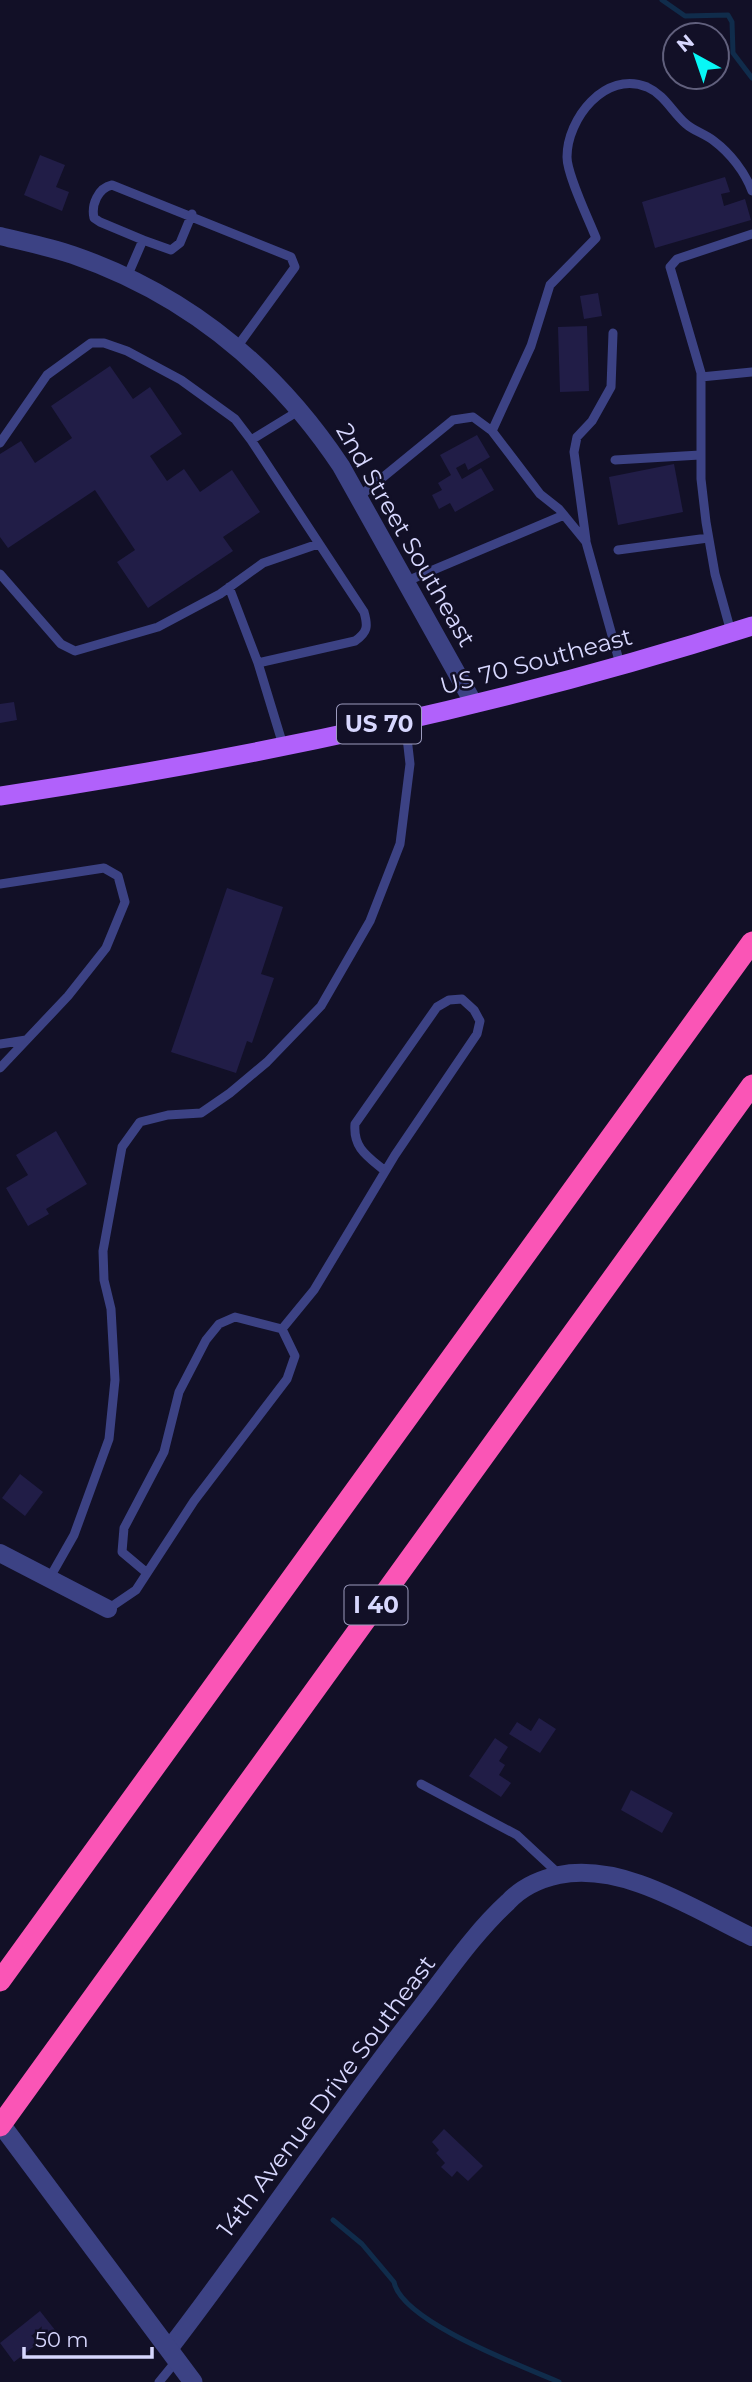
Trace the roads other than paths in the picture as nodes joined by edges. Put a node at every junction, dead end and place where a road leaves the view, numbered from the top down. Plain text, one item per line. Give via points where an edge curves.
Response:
1 (752, 191) edge
2 (192, 214) junction
3 (752, 234) edge
4 (0, 236) edge
5 (143, 240) junction
6 (127, 277) junction
7 (613, 333) dead end
8 (237, 346) junction
9 (752, 372) edge
10 (701, 377) junction
11 (300, 410) junction
12 (492, 431) junction
13 (251, 440) junction
14 (0, 443) edge
15 (700, 455) junction
16 (615, 460) dead end
17 (360, 496) junction
18 (564, 515) junction
19 (708, 538) junction
20 (586, 542) junction
21 (318, 544) junction
22 (618, 550) dead end
23 (0, 575) edge
24 (407, 581) junction
25 (229, 587) junction
26 (752, 626) edge
27 (731, 632) junction
28 (258, 663) junction
29 (620, 664) junction
30 (474, 704) junction
31 (405, 719) junction
32 (283, 746) junction
33 (0, 796) edge
34 (0, 884) edge
35 (752, 942) edge
36 (27, 1040) junction
37 (0, 1044) edge
38 (0, 1068) edge
39 (752, 1085) edge
40 (385, 1171) junction
41 (282, 1329) junction
42 (0, 1553) edge
43 (147, 1573) junction
44 (48, 1580) junction
45 (108, 1609) joint
46 (421, 1784) dead end
47 (560, 1875) junction
48 (752, 1937) edge
49 (0, 1981) edge
50 (0, 2124) edge
51 (173, 2355) junction
52 (159, 2382) edge
53 (193, 2382) edge

1 - 12 lane via 735,161 712,139 686,124 656,92 634,84 587,104 574,125 567,160 596,238 550,285 531,346
2 - 5 lane via 180,243 171,250
2 - 5 lane via 105,186 96,201 94,218
2 - 8 lane via 296,263
3 - 10 lane via 671,264
4 - 6 street, 2nd Street Southeast via 70,254
5 - 6 lane
6 - 8 street, 2nd Street Southeast via 173,300
7 - 20 lane via 611,387 577,437 574,452
8 - 11 street, 2nd Street Southeast
9 - 10 lane
10 - 15 lane
11 - 13 lane
11 - 17 street, 2nd Street Southeast
12 - 17 lane via 473,416 453,420
12 - 18 lane via 540,494
13 - 14 lane via 235,419 181,380 127,351 91,343 47,375
13 - 21 lane
15 - 16 lane
15 - 19 lane
17 - 24 street, 2nd Street Southeast
18 - 20 lane
18 - 24 lane
19 - 22 lane
19 - 27 lane
20 - 29 lane
21 - 25 lane via 263,563
21 - 28 lane via 365,612 368,625 364,634 355,641
23 - 25 lane via 61,644 75,651 158,627
24 - 30 street, 2nd Street Southeast
25 - 28 lane
26 - 27 main road, US 70 Southeast / US 70
27 - 29 main road, US 70 Southeast / US 70
28 - 32 lane
29 - 30 main road, US 70 Southeast / US 70
30 - 31 main road, US 70 Southeast / US 70
31 - 32 main road, US 70 Southeast / US 70
31 - 44 lane via 410,764 400,844 370,921 321,1006 230,1093 201,1113 140,1122 122,1147 103,1251 115,1380 109,1439 74,1535
32 - 33 main road, US 70 Southeast / US 70
34 - 36 lane via 104,868 118,876 125,902 106,948
35 - 49 highway
36 - 37 lane
36 - 38 lane
39 - 50 highway, I 40
40 - 40 lane via 477,1034 480,1021 462,999 437,1007 355,1124 354,1139 360,1151
40 - 41 lane via 314,1290
41 - 43 lane via 295,1356 287,1379 194,1501
41 - 43 lane via 235,1317 219,1324 206,1340 178,1392 164,1452 120,1541 122,1552
42 - 44 street
43 - 45 lane via 136,1590
44 - 45 street
46 - 47 lane via 516,1835
47 - 48 street, 14th Avenue Drive Southeast via 603,1874 648,1889
47 - 51 street, 14th Avenue Drive Southeast via 534,1883 509,1900 466,1949 390,2047
50 - 51 street
51 - 52 lane
51 - 53 street

